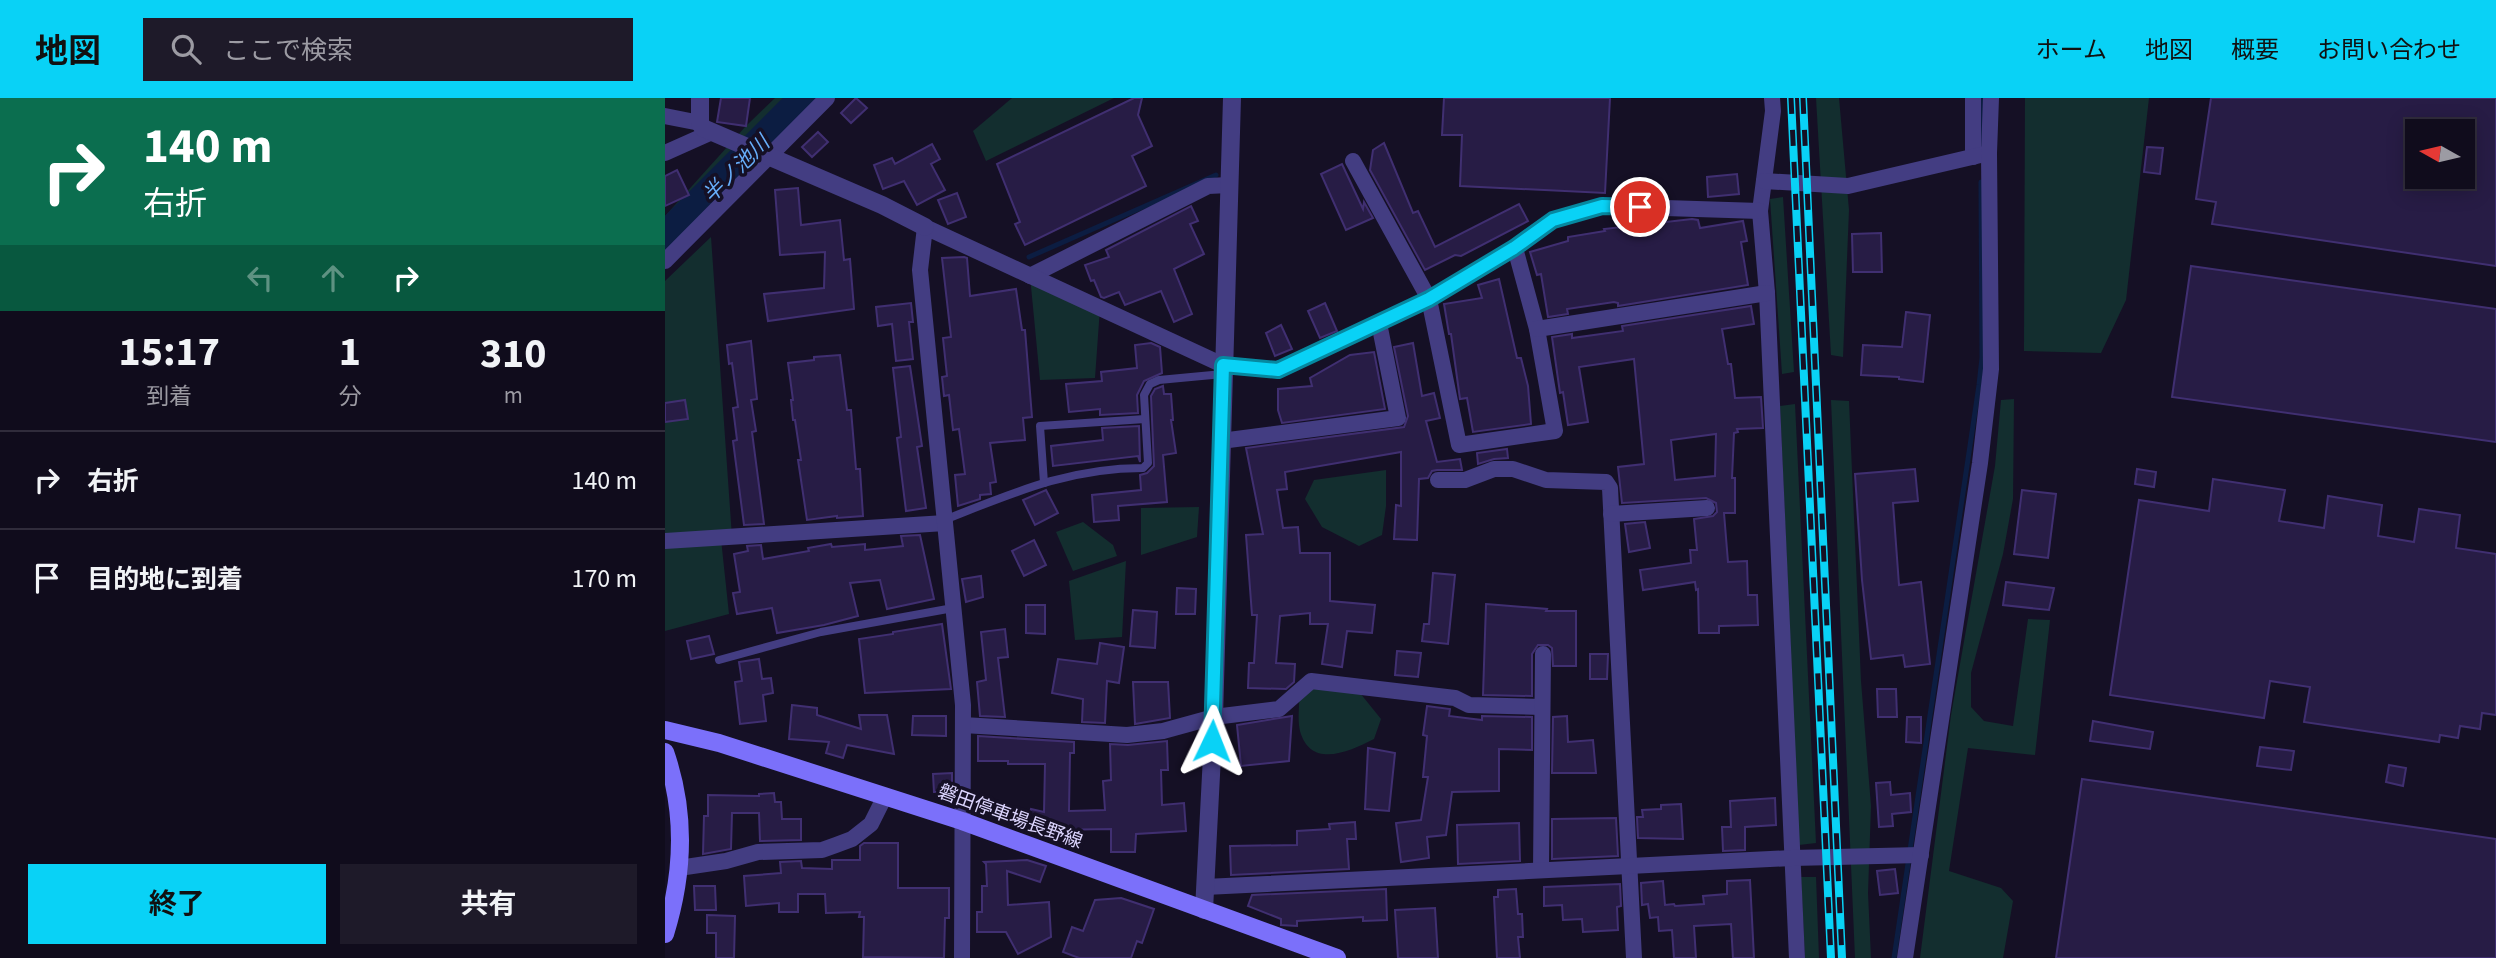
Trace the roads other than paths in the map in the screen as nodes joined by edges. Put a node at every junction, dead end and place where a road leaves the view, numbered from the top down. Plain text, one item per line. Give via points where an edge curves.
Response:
1 (700, 98) edge
2 (827, 98) edge
3 (1232, 98) edge
4 (1772, 98) edge
5 (1973, 98) edge
6 (1991, 98) edge
7 (665, 116) edge
8 (706, 127) junction
9 (665, 153) edge
10 (1981, 155) junction
11 (769, 157) junction
12 (1353, 161) dead end
13 (1764, 181) junction
14 (1229, 185) junction
15 (1760, 211) junction
16 (925, 228) junction
17 (1514, 248) junction
18 (665, 261) edge
19 (1030, 276) junction
20 (1766, 293) junction
21 (1429, 299) junction
22 (1379, 323) junction
23 (1537, 329) junction
24 (1223, 370) junction
25 (1145, 419) junction
26 (1221, 441) junction
27 (1437, 480) dead end
28 (1044, 483) junction
29 (1707, 508) dead end
30 (1611, 514) junction
31 (945, 522) junction
32 (665, 541) edge
33 (953, 608) junction
34 (1543, 654) dead end
35 (719, 660) dead end
36 (1542, 707) junction
37 (1214, 717) junction
38 (963, 725) junction
39 (665, 730) edge
40 (665, 752) edge
41 (885, 796) junction
42 (962, 821) junction
43 (1921, 855) junction
44 (1792, 858) junction
45 (1629, 866) junction
46 (679, 868) junction
47 (1541, 870) junction
48 (1205, 887) junction
49 (1204, 910) junction
50 (665, 934) edge
51 (962, 958) edge
52 (1337, 958) edge
53 (1634, 958) edge
54 (1797, 958) edge
55 (1905, 958) edge

1 - 8 street
2 - 11 street
3 - 14 street
4 - 13 street
5 - 10 street
6 - 10 street
7 - 8 street
8 - 9 street
8 - 11 street
10 - 13 street via 1848,186
10 - 43 street via 1991,369
11 - 16 street
11 - 18 street
12 - 21 street
13 - 15 street
14 - 19 street via 1208,186
14 - 24 street
15 - 17 street via 1602,206 1553,220
15 - 20 street
16 - 19 street
16 - 31 street via 920,270
17 - 21 street
17 - 23 street
19 - 24 street
20 - 23 street
20 - 44 street
21 - 22 street
21 - 23 street via 1459,445 1555,431
22 - 24 street via 1278,370
22 - 26 street via 1398,418
24 - 25 lane via 1150,384 1144,395
24 - 26 street
25 - 28 lane via 1148,463 1143,468 1097,469
25 - 28 lane via 1040,426
26 - 37 street
27 - 30 street via 1465,480 1495,469 1513,469 1546,480 1606,482
28 - 31 lane
29 - 30 street
30 - 45 street
31 - 32 street
31 - 33 street
33 - 35 lane via 821,632
33 - 38 street
34 - 36 street
36 - 37 street via 1469,705 1455,698 1311,681 1279,709
36 - 47 street
37 - 38 street via 1127,735
37 - 48 street
38 - 42 street
39 - 41 main road, 磐田停車場長野線
40 - 46 main road via 681,828
41 - 42 main road, 磐田停車場長野線
41 - 46 street via 871,824 852,839 829,848 758,852
42 - 49 main road, 磐田停車場長野線
42 - 51 street
43 - 44 street
43 - 55 street
44 - 45 street
44 - 54 street
45 - 47 street
45 - 53 street
46 - 50 main road
47 - 48 street
48 - 49 street
49 - 52 main road, 磐田停車場長野線

